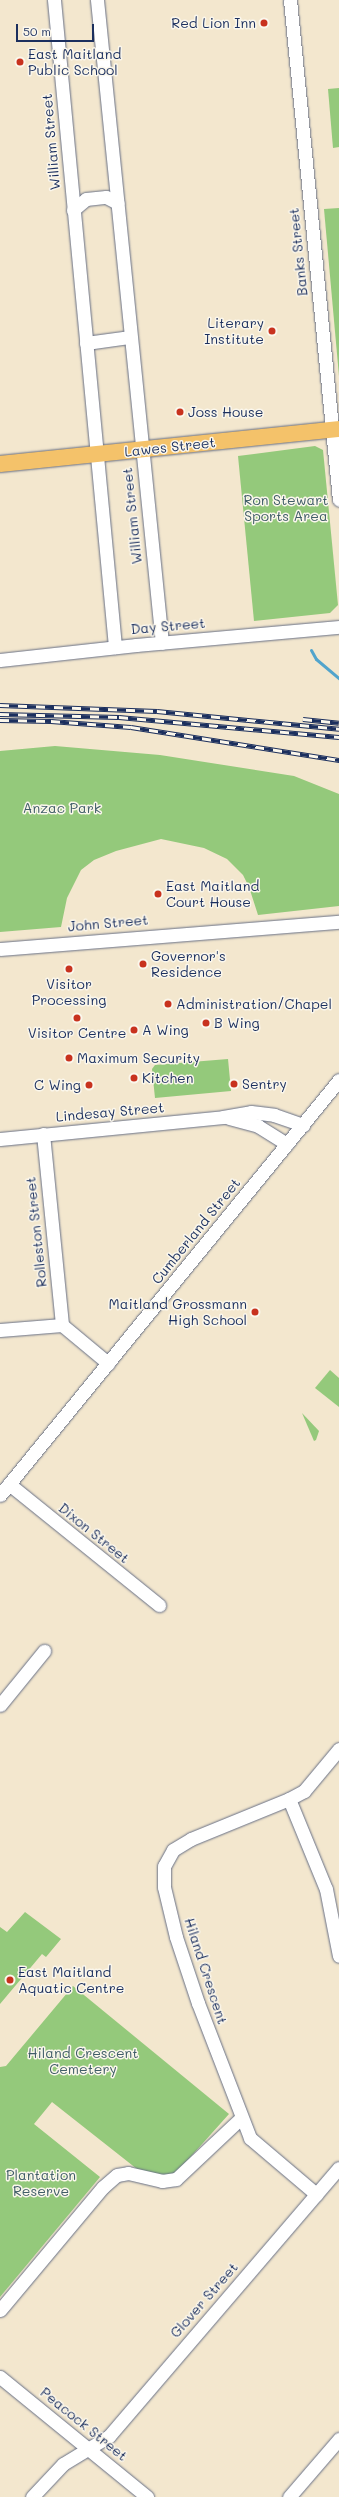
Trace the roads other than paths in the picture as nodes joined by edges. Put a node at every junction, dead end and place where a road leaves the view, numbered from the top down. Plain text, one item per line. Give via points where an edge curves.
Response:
1 (54, 0) edge
2 (97, 0) edge
3 (290, 0) edge
4 (118, 203) junction
5 (73, 210) junction
6 (130, 337) junction
7 (86, 343) junction
8 (336, 429) edge
9 (141, 450) junction
10 (96, 454) junction
11 (0, 464) edge
12 (339, 500) edge
13 (339, 627) edge
14 (162, 643) junction
15 (115, 647) junction
16 (0, 660) edge
17 (339, 922) edge
18 (0, 949) edge
19 (339, 1080) edge
20 (223, 1117) junction
21 (302, 1125) junction
22 (43, 1134) junction
23 (0, 1139) edge
24 (287, 1144) junction
25 (62, 1326) junction
26 (0, 1330) edge
27 (108, 1363) junction
28 (9, 1484) junction
29 (0, 1495) edge
30 (159, 1605) dead end
31 (44, 1651) dead end
32 (0, 1704) edge
33 (339, 1749) edge
34 (289, 1799) junction
35 (339, 1956) edge
36 (241, 2118) junction
37 (339, 2168) edge
38 (316, 2194) junction
39 (0, 2310) edge
40 (0, 2377) edge
41 (339, 2439) edge
42 (89, 2448) junction
43 (32, 2497) edge
44 (147, 2497) edge
45 (290, 2497) edge

1 - 5 street, William Street via 71,165
2 - 4 street, William Street
3 - 8 street, Banks Street
4 - 5 street, William Street via 106,197 86,199
4 - 6 street, William Street
5 - 7 street, William Street
6 - 7 street
6 - 9 street, William Street
7 - 10 street, William Street
8 - 9 main road, Lawes Street
8 - 12 street, Banks Street
9 - 10 main road, Lawes Street
9 - 14 street, William Street
10 - 11 main road, Lawes Street
10 - 15 street, William Street
13 - 14 street, Day Street
14 - 15 street, Day Street
15 - 16 street, Day Street
17 - 18 street, John Street
19 - 21 street, Cumberland Street
20 - 21 street, Lindesay Street via 262,1113
20 - 22 street, Lindesay Street
20 - 24 street, Lindesay Street via 258,1126
21 - 24 street, Cumberland Street
22 - 23 street, Lindesay Street
22 - 25 street, Rolleston Street
24 - 27 street, Cumberland Street
25 - 26 street
25 - 27 street
27 - 28 street, Cumberland Street
28 - 29 street, Cumberland Street
28 - 30 street, Dixon Street
31 - 32 street
33 - 34 street, Hiland Crescent via 304,1791
34 - 35 street via 326,1889
34 - 36 street, Hiland Crescent via 191,1838 173,1850 164,1866 164,1887 176,1937
36 - 38 street, Hiland Crescent via 250,2138
36 - 39 street via 176,2179 162,2181 128,2173 116,2174
37 - 38 street, Glover Street
38 - 42 street, Glover Street via 109,2436
40 - 42 street, Peacock Street
41 - 45 street
42 - 43 street, Glover Street via 63,2464
42 - 44 street, Peacock Street

